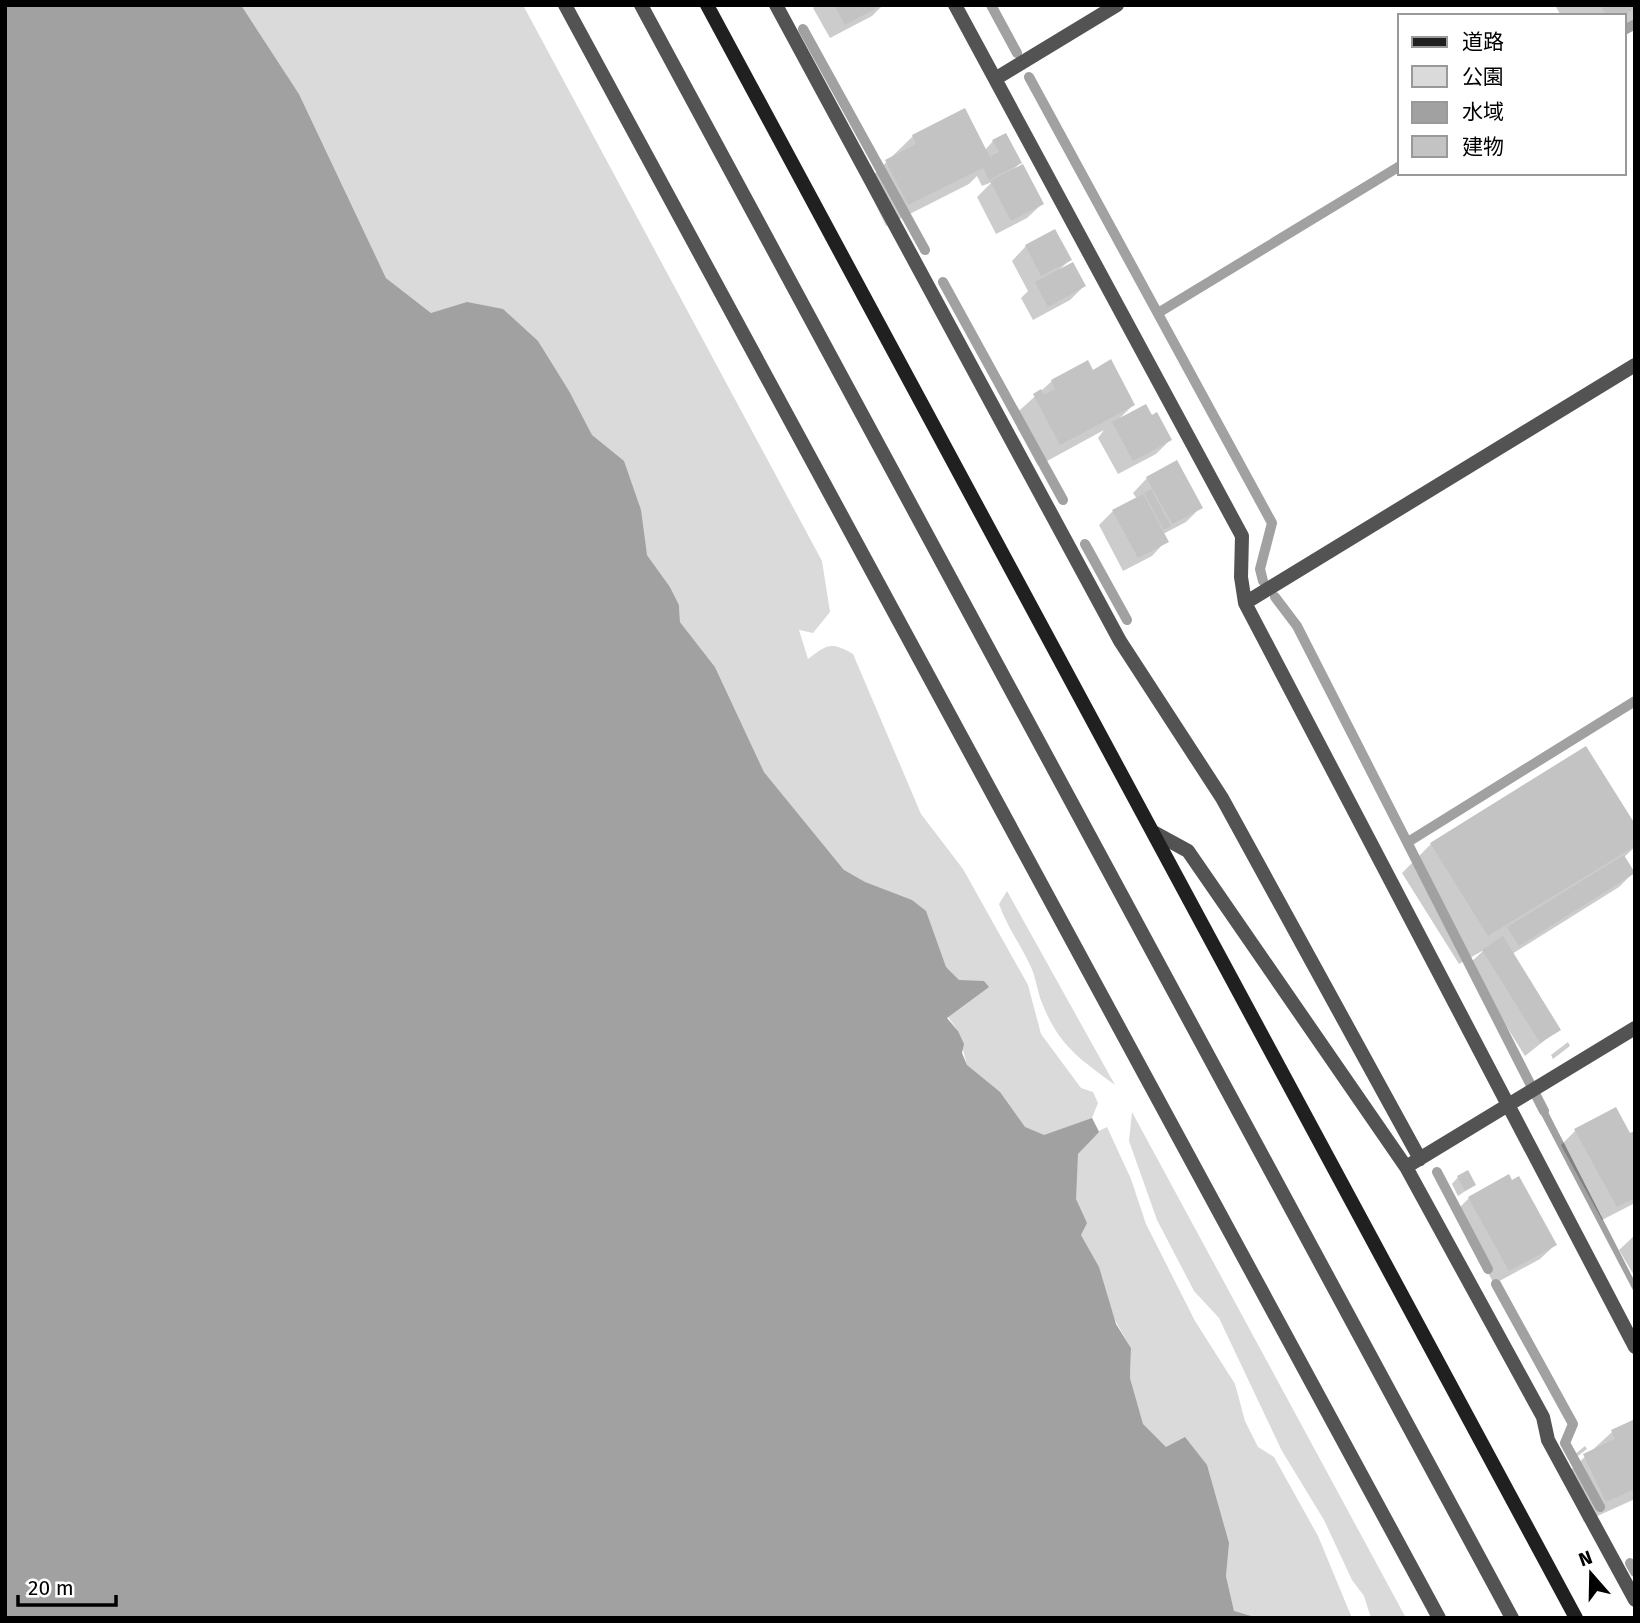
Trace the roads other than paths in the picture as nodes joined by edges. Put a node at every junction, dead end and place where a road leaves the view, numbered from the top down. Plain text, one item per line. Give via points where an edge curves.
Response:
1 (565, 5) edge
2 (641, 5) edge
3 (707, 5) edge
4 (776, 5) edge
5 (955, 5) edge
6 (1118, 5) edge
7 (995, 79) junction
8 (1635, 365) edge
9 (1245, 603) junction
10 (1154, 833) junction
11 (1635, 1028) edge
12 (1508, 1105) junction
13 (1420, 1159) junction
14 (1406, 1167) junction
15 (1635, 1347) edge
16 (1635, 1600) edge
17 (1439, 1618) edge
18 (1512, 1618) edge
19 (1576, 1618) edge

1 - 17 street
2 - 18 street
3 - 10 street
4 - 13 street via 1120,641 1222,798
5 - 7 street
6 - 7 street
7 - 9 street via 1242,536
8 - 9 street
9 - 12 street
10 - 14 street via 1188,850
10 - 19 street
11 - 12 street
12 - 13 street
12 - 15 street
13 - 14 street
14 - 16 street via 1543,1416 1548,1440

